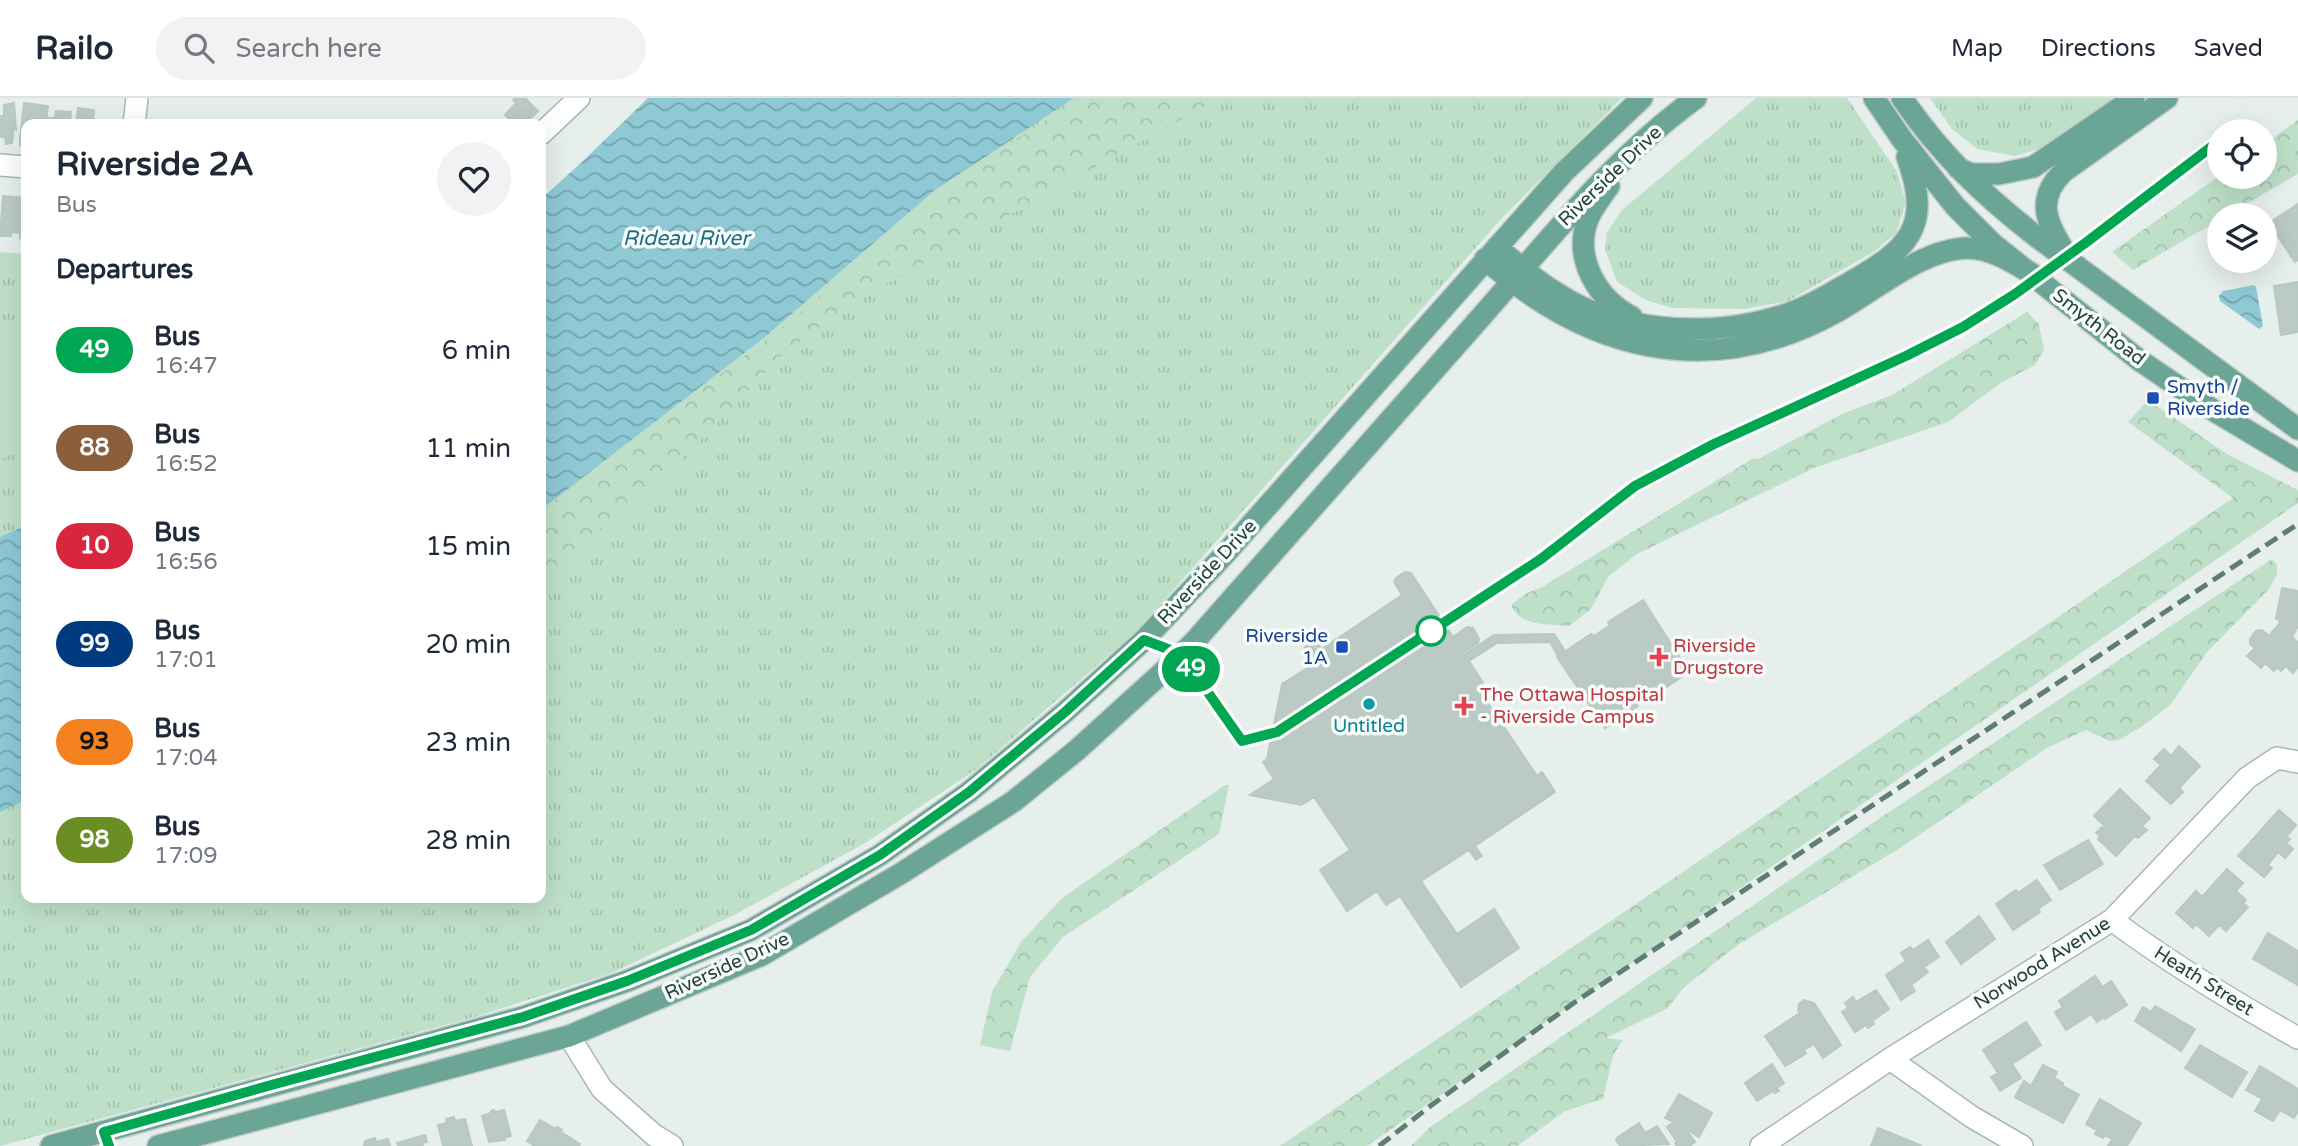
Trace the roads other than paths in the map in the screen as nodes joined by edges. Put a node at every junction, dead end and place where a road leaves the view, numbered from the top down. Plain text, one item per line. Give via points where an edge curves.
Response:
1 (137, 98) edge
2 (579, 98) edge
3 (1642, 98) edge
4 (1696, 98) edge
5 (1874, 98) edge
6 (1902, 98) edge
7 (2134, 98) edge
8 (2168, 98) edge
9 (135, 119) edge
10 (546, 129) edge
11 (1901, 138) junction
12 (1627, 156) junction
13 (0, 164) edge
14 (21, 166) edge
15 (1958, 168) junction
16 (1491, 253) junction
17 (2070, 261) junction
18 (2034, 275) junction
19 (1517, 276) junction
20 (1646, 324) junction
21 (2298, 429) edge
22 (2298, 461) edge
23 (2298, 762) edge
24 (2112, 919) junction
25 (569, 1035) junction
26 (2298, 1038) edge
27 (1890, 1059) junction
28 (106, 1139) edge
29 (184, 1142) edge
30 (51, 1146) edge
31 (158, 1146) edge
32 (672, 1146) edge
33 (1762, 1146) edge
34 (2022, 1146) edge

1 - 9 street
2 - 10 street
3 - 16 main road, Riverside Drive via 1581,154
4 - 12 main road, Riverside Drive
5 - 11 main road, Smyth Road
6 - 15 main road, Smyth Road
7 - 15 main road via 2033,167 1999,174 1971,174
8 - 17 main road via 2063,172 2050,187 2046,208
11 - 18 main road, Smyth Road via 1971,224
11 - 20 main road via 1917,187 1917,211 1905,243 1885,261 1778,317 1700,329
12 - 19 main road, Riverside Drive via 1576,206
12 - 20 main road via 1589,217 1585,260 1609,301
13 - 14 street
15 - 17 main road, Smyth Road via 1999,208
16 - 19 main road
16 - 28 main road, Riverside Drive via 1144,640 969,792 880,855 751,930 627,981 523,1017 275,1084
17 - 21 main road, Smyth Road
18 - 19 main road via 1993,252 1949,251 1924,259 1801,330 1741,346 1694,351 1639,344 1592,328 1552,310
18 - 22 main road, Smyth Road via 2139,360
19 - 20 main road via 1595,312
19 - 25 main road, Riverside Drive via 1194,642 1067,759 988,819 762,955
23 - 24 street, Norwood Avenue via 2277,758 2247,778
24 - 26 street, Heath Street via 2243,1007
24 - 27 street, Norwood Avenue
25 - 29 main road, Riverside Drive
25 - 32 street via 602,1090
27 - 33 street, Norwood Avenue
27 - 34 street
28 - 30 main road, Riverside Drive
29 - 31 main road, Riverside Drive

